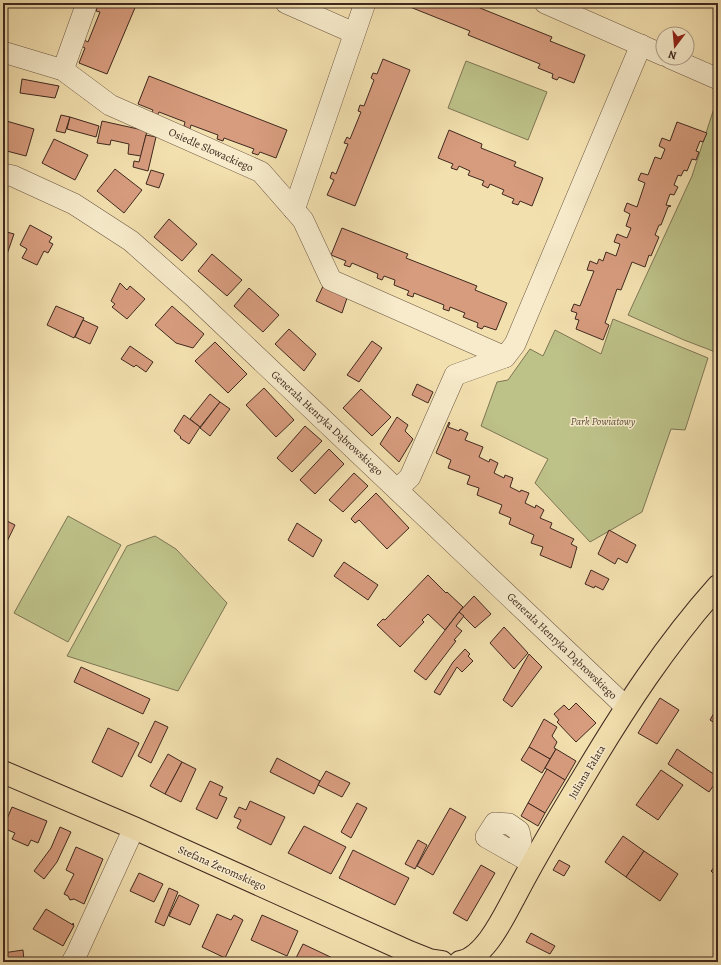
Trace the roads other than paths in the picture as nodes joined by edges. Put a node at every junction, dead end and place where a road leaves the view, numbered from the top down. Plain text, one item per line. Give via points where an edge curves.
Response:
1 (87, 3) edge
2 (286, 3) edge
3 (365, 3) edge
4 (545, 3) edge
5 (577, 10) edge
6 (354, 33) junction
7 (641, 45) junction
8 (655, 51) edge
9 (3, 52) edge
10 (688, 66) edge
11 (63, 70) junction
12 (718, 79) edge
13 (3, 174) edge
14 (294, 210) junction
15 (505, 357) junction
16 (398, 489) junction
17 (718, 586) edge
18 (626, 707) junction
19 (3, 772) edge
20 (134, 828) junction
21 (72, 962) edge
22 (442, 962) edge
23 (460, 962) edge
24 (464, 962) edge

1 - 11 street
2 - 6 street
3 - 6 street
4 - 5 street
5 - 7 street
6 - 14 street
7 - 8 street
7 - 15 street via 515,344
9 - 11 street, Osiedle Słowackiego
10 - 12 street
11 - 14 street, Osiedle Słowackiego via 110,105 261,172
13 - 16 street, Generała Henryka Dąbrowskiego via 13,176 74,204 131,241 200,302
14 - 15 street, Osiedle Słowackiego via 303,220 331,280
15 - 16 street via 455,375 410,477
16 - 18 street, Generała Henryka Dąbrowskiego
17 - 18 main road, Juliana Fałata via 681,630
18 - 24 main road, Juliana Fałata via 523,858 493,935 480,951
19 - 20 main road, Stefana Żeromskiego
20 - 21 street
20 - 22 main road, Stefana Żeromskiego via 428,960
23 - 24 main road

